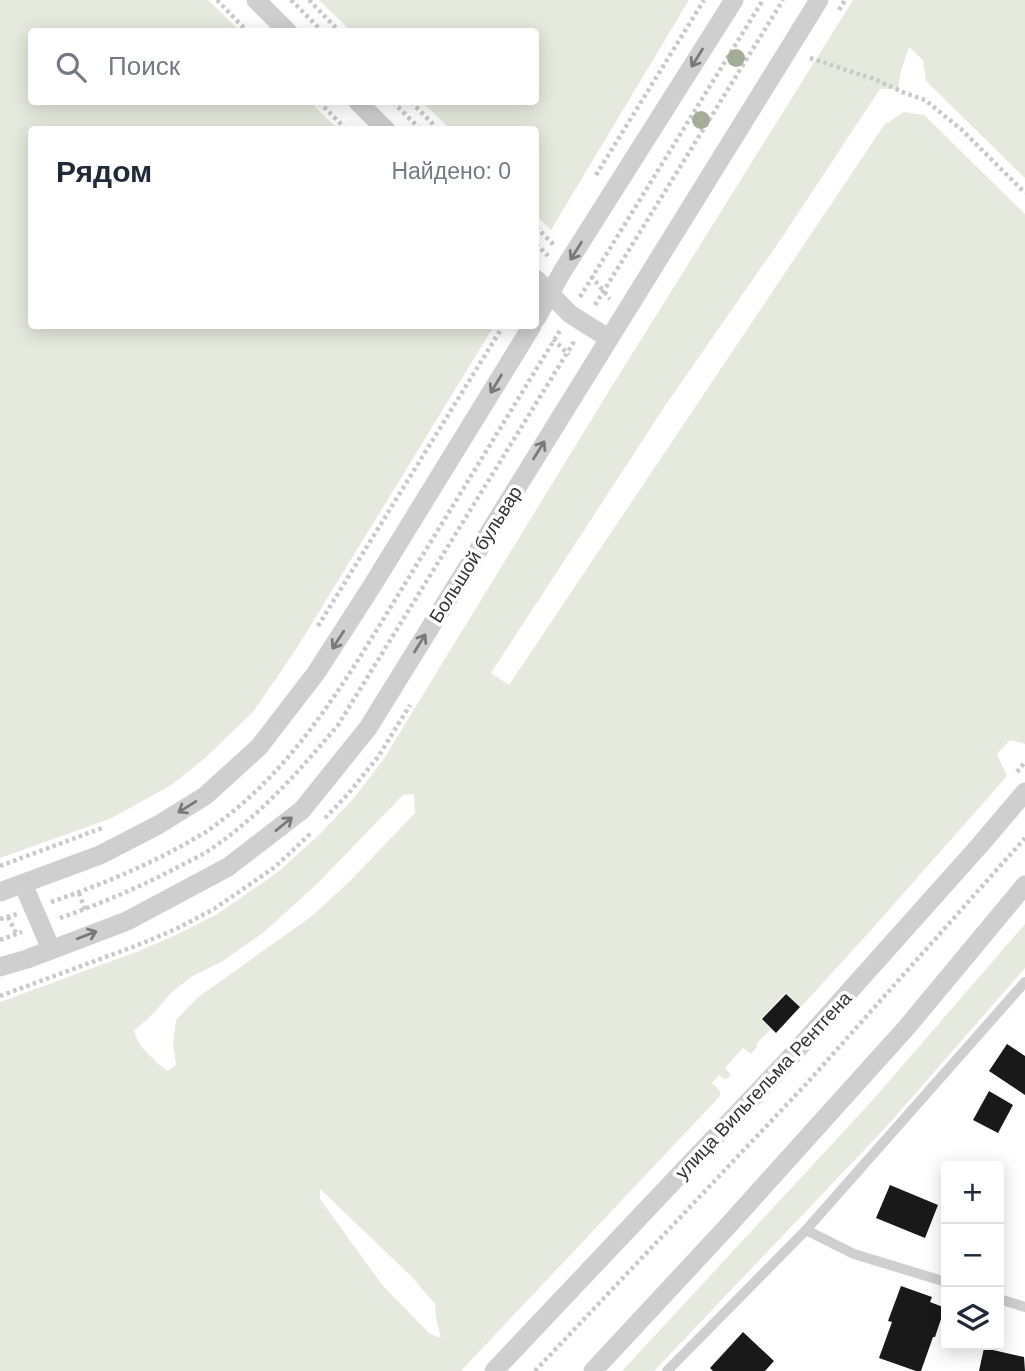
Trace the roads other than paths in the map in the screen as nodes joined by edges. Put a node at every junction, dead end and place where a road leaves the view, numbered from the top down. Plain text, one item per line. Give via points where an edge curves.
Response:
1 (256, 0) edge
2 (734, 0) edge
3 (819, 0) edge
4 (284, 28) edge
5 (361, 105) edge
6 (382, 126) edge
7 (540, 270) edge
8 (550, 293) junction
9 (539, 323) edge
10 (536, 329) edge
11 (608, 338) junction
12 (1025, 792) edge
13 (23, 884) junction
14 (1025, 884) edge
15 (0, 892) edge
16 (51, 949) junction
17 (0, 967) edge
18 (1025, 982) edge
19 (806, 1230) junction
20 (941, 1280) edge
21 (1004, 1301) edge
22 (1025, 1307) edge
23 (494, 1371) edge
24 (593, 1371) edge
25 (667, 1371) edge

1 - 4 street
2 -> 8 street
3 - 11 street, Большой бульвар
5 - 6 street
7 - 8 street
8 - 9 street
8 - 11 street via 570,314
10 -> 13 street via 323,662 258,747 205,796 158,825 100,855
16 -> 11 street, Большой бульвар via 127,921 228,867 302,810 368,728
12 - 23 street, улица Вильгельма Рентгена via 787,1062
13 - 15 street
13 - 16 street
14 - 24 street via 907,1027
16 - 17 street, Большой бульвар
18 - 19 lane
19 - 20 lane via 854,1254
19 - 25 lane
21 - 22 lane

